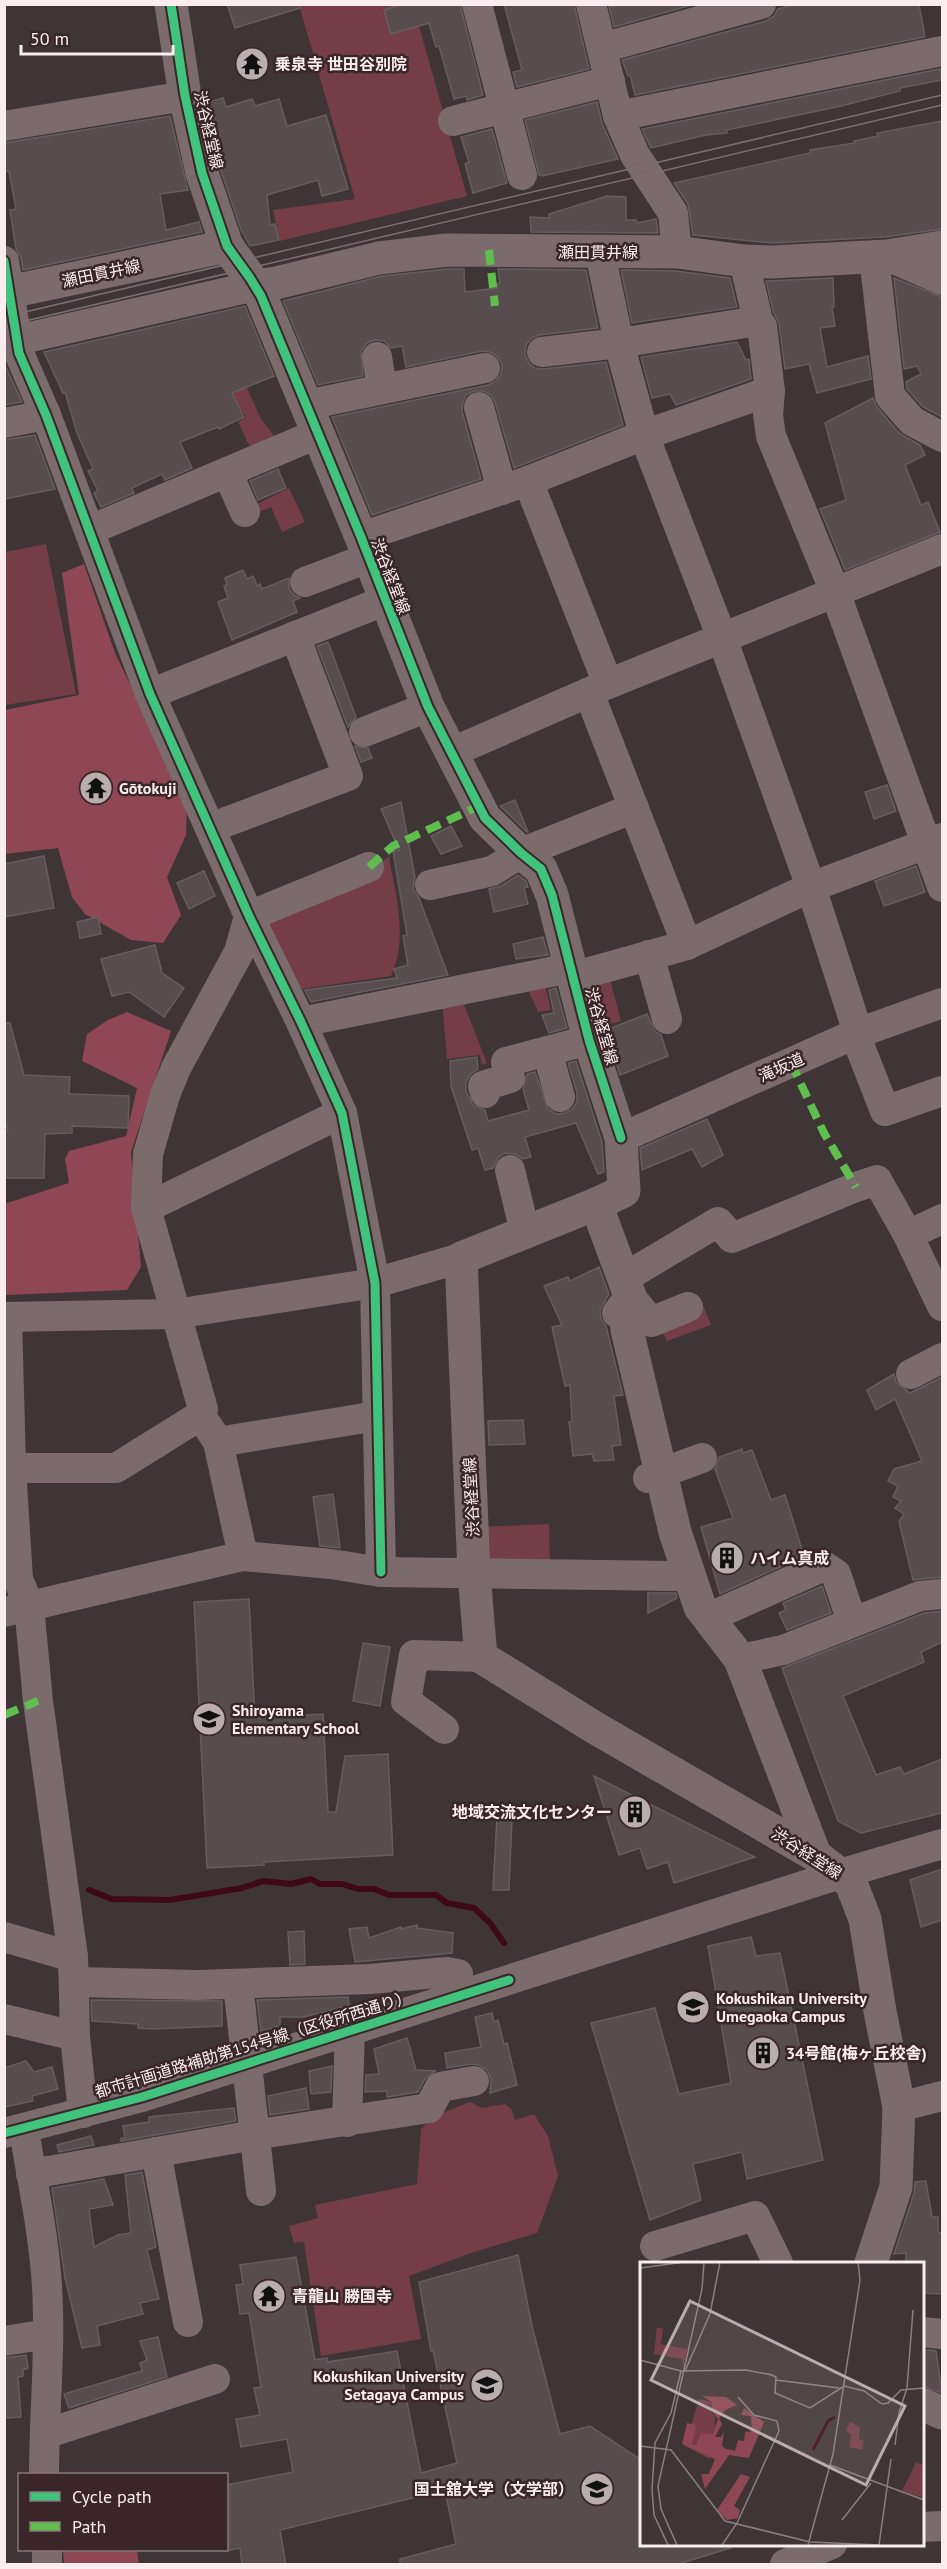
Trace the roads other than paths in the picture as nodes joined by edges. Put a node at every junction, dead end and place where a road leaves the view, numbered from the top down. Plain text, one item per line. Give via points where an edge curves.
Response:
1 (171, 4) edge
2 (477, 4) edge
3 (591, 4) edge
4 (761, 4) edge
5 (602, 48) junction
6 (942, 51) edge
7 (610, 81) junction
8 (185, 96) junction
9 (504, 108) junction
10 (618, 116) junction
11 (453, 121) dead end
12 (4, 126) edge
13 (522, 175) dead end
14 (227, 246) junction
15 (942, 248) edge
16 (677, 252) junction
17 (600, 253) junction
18 (881, 256) junction
19 (744, 261) junction
20 (942, 280) edge
21 (6, 282) edge
22 (255, 286) junction
23 (758, 321) junction
24 (16, 340) junction
25 (619, 344) junction
26 (542, 352) dead end
27 (377, 357) dead end
28 (485, 368) dead end
29 (382, 388) junction
30 (770, 391) junction
31 (479, 407) dead end
32 (46, 415) junction
33 (312, 419) junction
34 (4, 423) edge
35 (644, 435) junction
36 (942, 437) edge
37 (228, 472) junction
38 (515, 485) junction
39 (244, 512) dead end
40 (90, 530) junction
41 (364, 548) junction
42 (942, 552) edge
43 (305, 582) dead end
44 (835, 592) junction
45 (384, 601) junction
46 (294, 636) junction
47 (722, 638) junction
48 (599, 689) junction
49 (150, 694) junction
50 (428, 707) junction
51 (364, 732) dead end
52 (450, 753) junction
53 (633, 808) junction
54 (210, 828) junction
55 (935, 841) edge
56 (521, 853) junction
57 (369, 867) dead end
58 (430, 885) dead end
59 (811, 887) junction
60 (942, 887) edge
61 (249, 916) junction
62 (687, 945) junction
63 (649, 955) junction
64 (571, 973) junction
65 (942, 1003) edge
66 (667, 1019) dead end
67 (301, 1022) junction
68 (855, 1034) junction
69 (589, 1040) junction
70 (547, 1051) junction
71 (942, 1091) edge
72 (485, 1093) dead end
73 (560, 1097) dead end
74 (342, 1113) junction
75 (621, 1138) junction
76 (510, 1170) dead end
77 (596, 1204) junction
78 (146, 1209) junction
79 (942, 1220) edge
80 (525, 1232) junction
81 (908, 1235) junction
82 (461, 1258) junction
83 (375, 1283) junction
84 (627, 1287) junction
85 (688, 1306) dead end
86 (942, 1306) edge
87 (176, 1314) junction
88 (6, 1317) edge
89 (942, 1358) edge
90 (911, 1374) dead end
91 (201, 1415) junction
92 (377, 1416) junction
93 (218, 1442) junction
94 (702, 1458) dead end
95 (8, 1468) edge
96 (655, 1476) junction
97 (243, 1556) junction
98 (381, 1572) junction
99 (474, 1574) junction
100 (675, 1576) junction
101 (942, 1594) edge
102 (17, 1609) edge
103 (704, 1612) junction
104 (852, 1622) junction
105 (481, 1657) junction
106 (740, 1659) junction
107 (444, 1729) dead end
108 (942, 1844) edge
109 (828, 1864) junction
110 (4, 1937) edge
111 (74, 1969) junction
112 (458, 1974) dead end
113 (238, 1984) junction
114 (4, 2019) edge
115 (350, 2030) junction
116 (75, 2036) junction
117 (248, 2063) junction
118 (474, 2081) dead end
119 (942, 2096) edge
120 (899, 2107) junction
121 (83, 2113) junction
122 (347, 2122) junction
123 (14, 2131) edge
124 (254, 2135) junction
125 (156, 2152) junction
126 (32, 2174) junction
127 (261, 2191) dead end
128 (655, 2246) dead end
129 (778, 2262) edge
130 (871, 2262) edge
131 (188, 2322) dead end
132 (923, 2332) edge
133 (48, 2334) junction
134 (942, 2334) edge
135 (4, 2341) edge
136 (215, 2379) dead end
137 (923, 2405) edge
138 (942, 2413) edge
139 (45, 2434) junction
140 (44, 2473) edge
141 (942, 2526) edge
142 (923, 2527) edge

1 - 8 main road, 渋谷経堂線
2 - 9 street
3 - 5 street
4 - 5 street
5 - 7 street
6 - 10 street
7 - 9 street
7 - 10 street
8 - 12 street
8 - 14 main road, 渋谷経堂線 via 202,173
9 - 11 street
9 - 13 street
10 - 16 street via 635,155 673,213
14 - 21 main road, 瀬田貫井線
14 - 22 main road, 渋谷経堂線
15 - 18 main road, 瀬田貫井線
16 - 17 main road, 瀬田貫井線
16 - 19 main road, 瀬田貫井線
17 - 22 main road, 瀬田貫井線 via 489,250 409,254
17 - 25 street
18 - 19 main road, 瀬田貫井線
18 - 20 street
18 - 36 street via 890,396 912,421
19 - 23 street
21 - 24 street
22 - 24 street
22 - 33 main road, 渋谷経堂線
23 - 25 street
23 - 30 street via 762,326
24 - 32 street
25 - 26 street
25 - 35 street
27 - 29 street
28 - 29 street
29 - 33 street
30 - 35 street
30 - 44 street via 771,436
31 - 38 street
32 - 34 street
32 - 40 street
33 - 37 street
33 - 41 main road, 渋谷経堂線
35 - 38 street
35 - 47 street
37 - 39 street
37 - 40 street
38 - 41 street
38 - 48 street
40 - 49 street
41 - 43 street
41 - 45 main road, 渋谷経堂線
42 - 44 street
44 - 47 street
44 - 55 street
45 - 46 street
45 - 50 main road, 渋谷経堂線
46 - 49 street
46 - 54 street via 348,776
47 - 48 street
47 - 59 street
48 - 52 street
48 - 53 street
49 - 54 street
50 - 51 street
50 - 52 main road, 渋谷経堂線
52 - 56 main road, 渋谷経堂線 via 485,818
53 - 56 street
53 - 62 street
54 - 61 street
55 - 59 street
55 - 60 street
56 - 58 street via 492,871
56 - 64 main road, 渋谷経堂線 via 541,869 552,895
57 - 61 street
59 - 62 street
59 - 68 street via 854,1020
61 - 67 street
61 - 78 street via 239,952 165,1095 148,1154
62 - 63 street
63 - 64 street
63 - 66 street
64 - 67 street
64 - 69 main road, 渋谷経堂線
65 - 68 street, 滝坂道
67 - 74 street
68 - 71 street via 885,1111
68 - 75 street, 滝坂道
69 - 70 street
69 - 75 main road, 渋谷経堂線
70 - 72 street via 506,1062 510,1078 483,1086
70 - 73 street
74 - 78 street
74 - 83 street
75 - 77 main road, 渋谷経堂線 via 624,1191
76 - 80 street
77 - 80 main road, 渋谷経堂線
77 - 84 main road
78 - 87 street
79 - 81 street
80 - 82 main road, 渋谷経堂線
81 - 84 street via 877,1180 732,1238 718,1222
81 - 86 street
82 - 83 street
82 - 99 main road, 渋谷経堂線
83 - 87 street
83 - 92 street
84 - 85 street via 651,1322
84 - 96 main road via 627,1330
87 - 88 street
87 - 91 street via 203,1409
88 - 95 street
89 - 90 street
91 - 93 street
91 - 95 street via 116,1468
92 - 93 street
92 - 98 street
93 - 97 street
94 - 96 street
95 - 102 street
96 - 100 street
96 - 103 main road
97 - 98 street
97 - 102 street
98 - 99 street
99 - 100 street
99 - 105 main road, 渋谷経堂線
100 - 103 street
101 - 104 street via 920,1596
102 - 111 street via 38,1701
103 - 104 street via 824,1566 836,1574
103 - 106 main road
104 - 106 street via 783,1650
105 - 107 street via 414,1655 406,1701
105 - 109 main road, 渋谷経堂線
106 - 109 main road
108 - 109 street, 都市計画道路補助第154号線（区役所西通り）
109 - 115 street, 都市計画道路補助第154号線（区役所西通り）
109 - 120 main road, 渋谷経堂線 via 851,1883 866,1918
110 - 111 street
111 - 113 street via 198,1985
111 - 116 street
112 - 113 street
113 - 117 street via 242,2041
114 - 116 street
115 - 117 street, 都市計画道路補助第154号線（区役所西通り）
115 - 122 street
116 - 121 street
117 - 121 street, 都市計画道路補助第154号線（区役所西通り）
117 - 124 street
118 - 122 street via 440,2087 429,2108
119 - 120 street
120 - 130 main road, 渋谷経堂線 via 897,2187
121 - 123 street, 都市計画道路補助第154号線（区役所西通り）
122 - 124 street
123 - 126 street
124 - 125 street
124 - 127 street
125 - 126 street
125 - 131 street
126 - 133 street via 44,2246
128 - 129 street via 755,2216
132 - 134 street
133 - 135 street
133 - 139 street
136 - 139 street
137 - 138 main road
139 - 140 street
141 - 142 street

